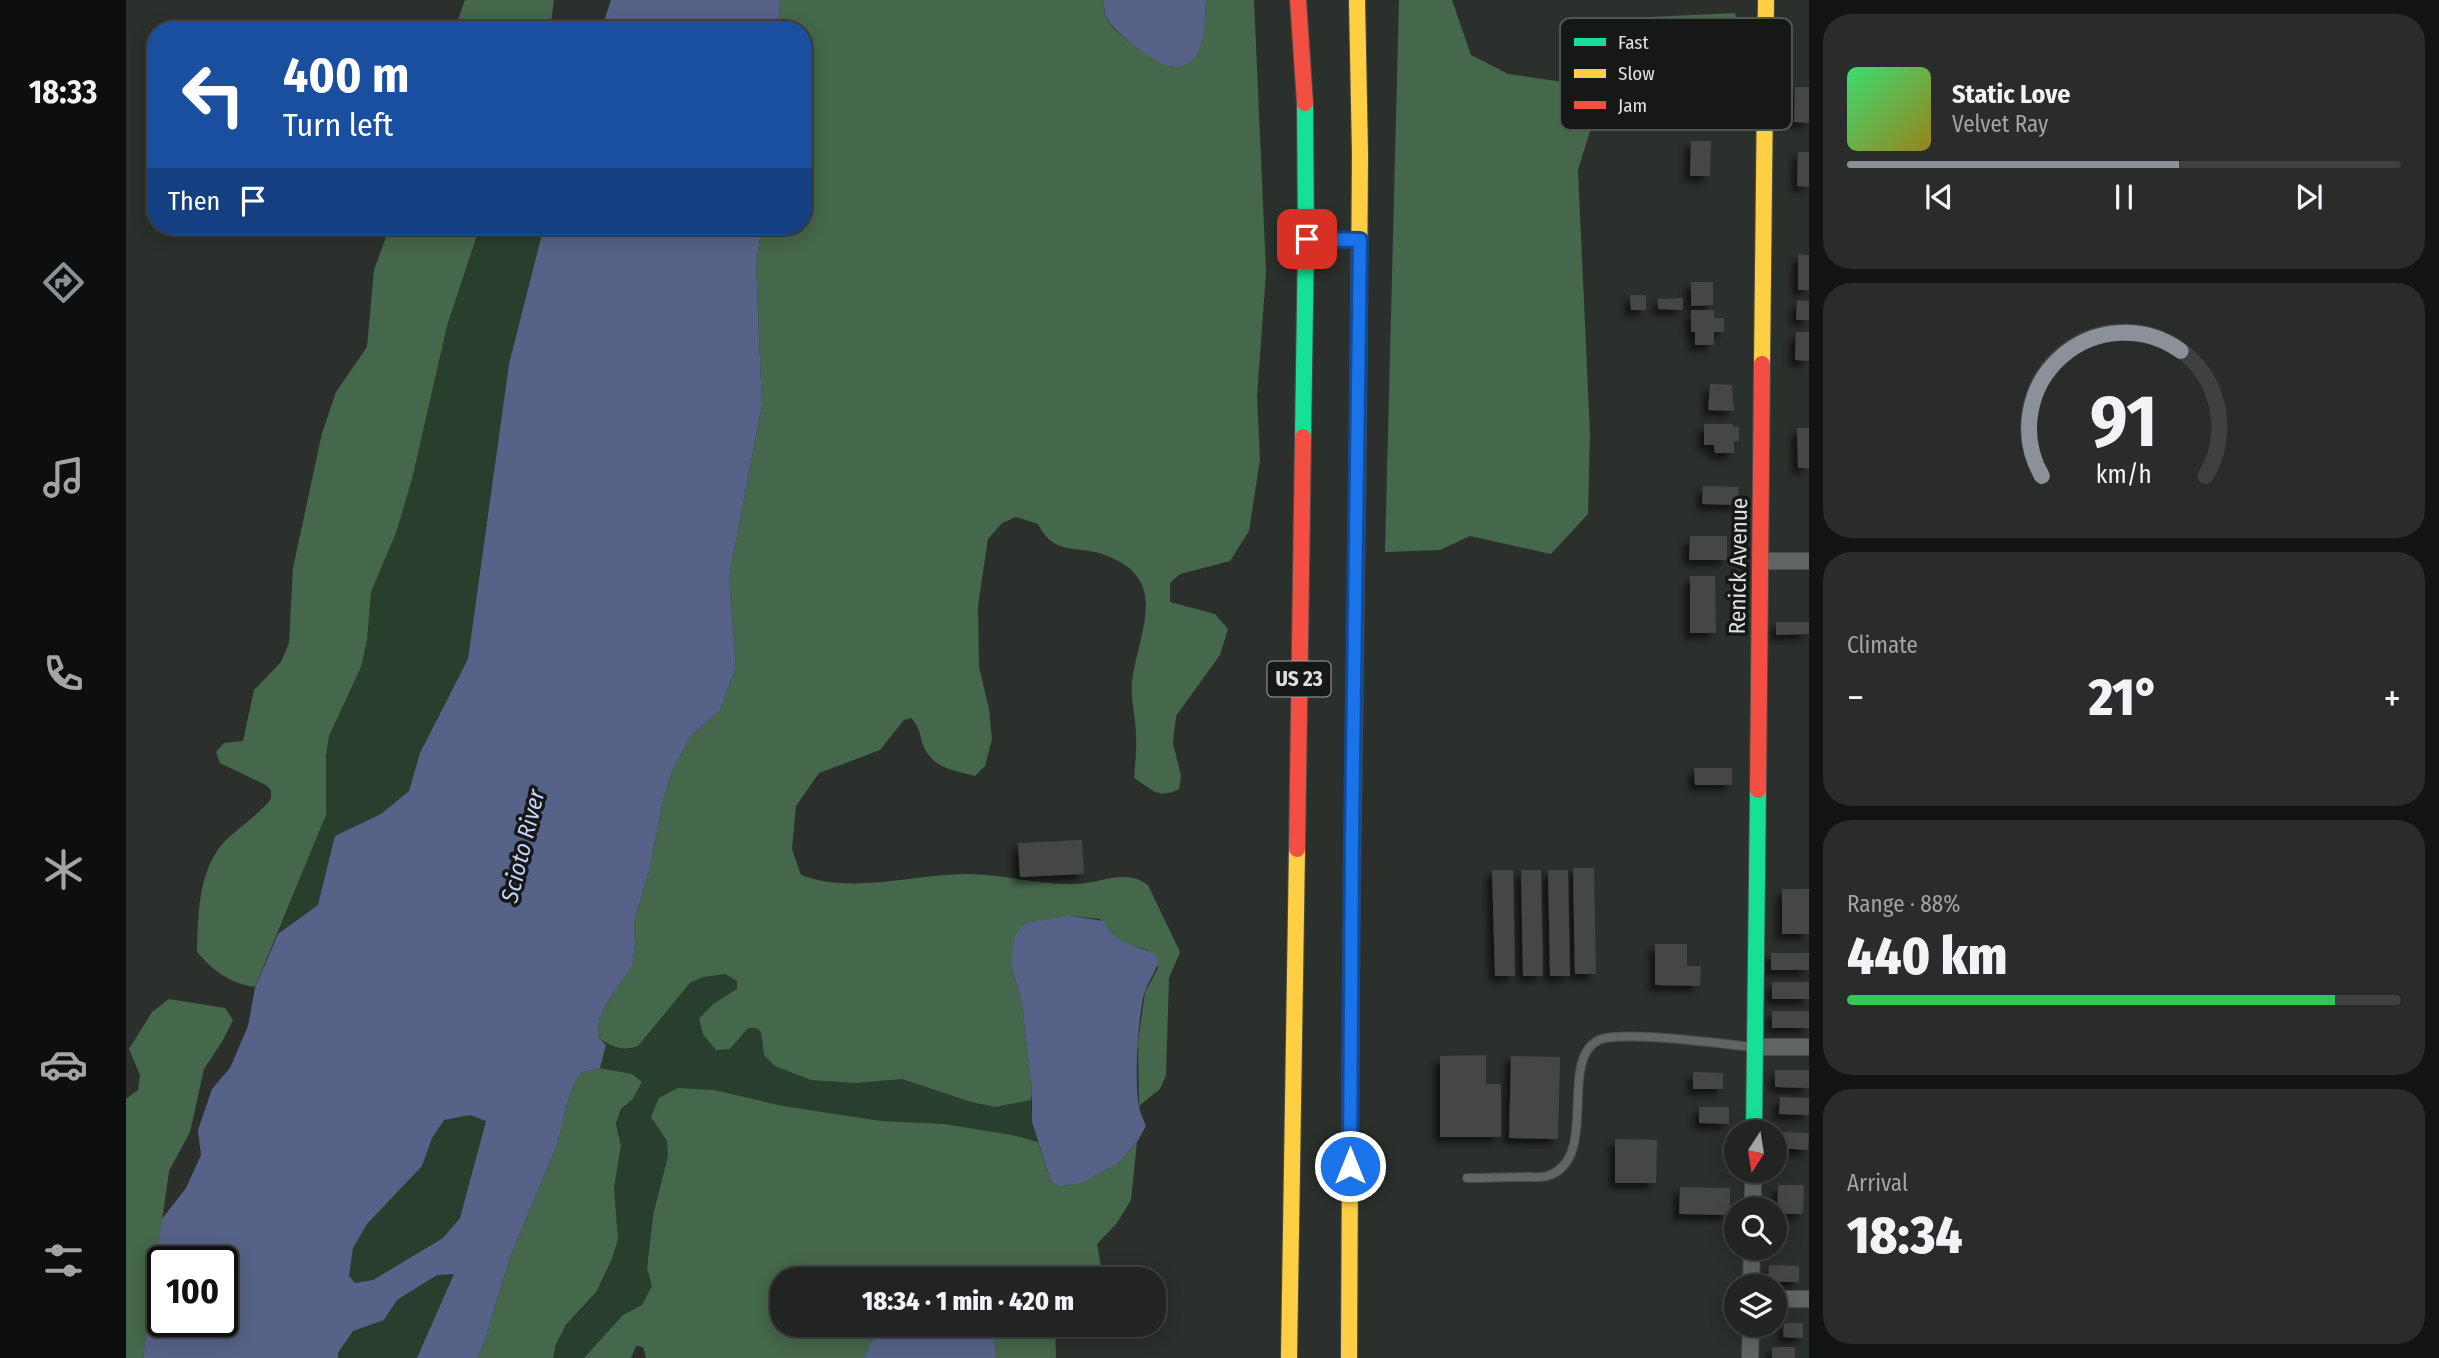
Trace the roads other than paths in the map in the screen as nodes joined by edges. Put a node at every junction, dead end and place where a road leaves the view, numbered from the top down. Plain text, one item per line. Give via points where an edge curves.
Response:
1 (1298, 0) edge
2 (1357, 0) edge
3 (1766, 0) edge
4 (1766, 18) edge
5 (1765, 130) edge
6 (1307, 239) junction
7 (1360, 240) junction
8 (1761, 561) junction
9 (1809, 561) edge
10 (1756, 1047) junction
11 (1809, 1048) edge
12 (1754, 1120) edge
13 (1467, 1178) dead end
14 (1787, 1299) edge
15 (1809, 1299) edge
16 (1751, 1337) edge
17 (1289, 1358) edge
18 (1349, 1358) edge
19 (1750, 1358) edge

1 - 6 main road, US 23 via 1305,88
2 - 7 main road, US 23
3 - 4 main road, Renick Avenue
5 - 8 main road, Renick Avenue
6 - 7 lane
6 - 17 main road, US 23
7 - 18 main road, US 23
8 - 9 street
8 - 10 main road, Renick Avenue
10 - 11 street
10 - 12 main road, Renick Avenue
10 - 13 lane via 1619,1036 1596,1041 1581,1063 1578,1128 1562,1168 1547,1176
14 - 15 street
16 - 19 street

